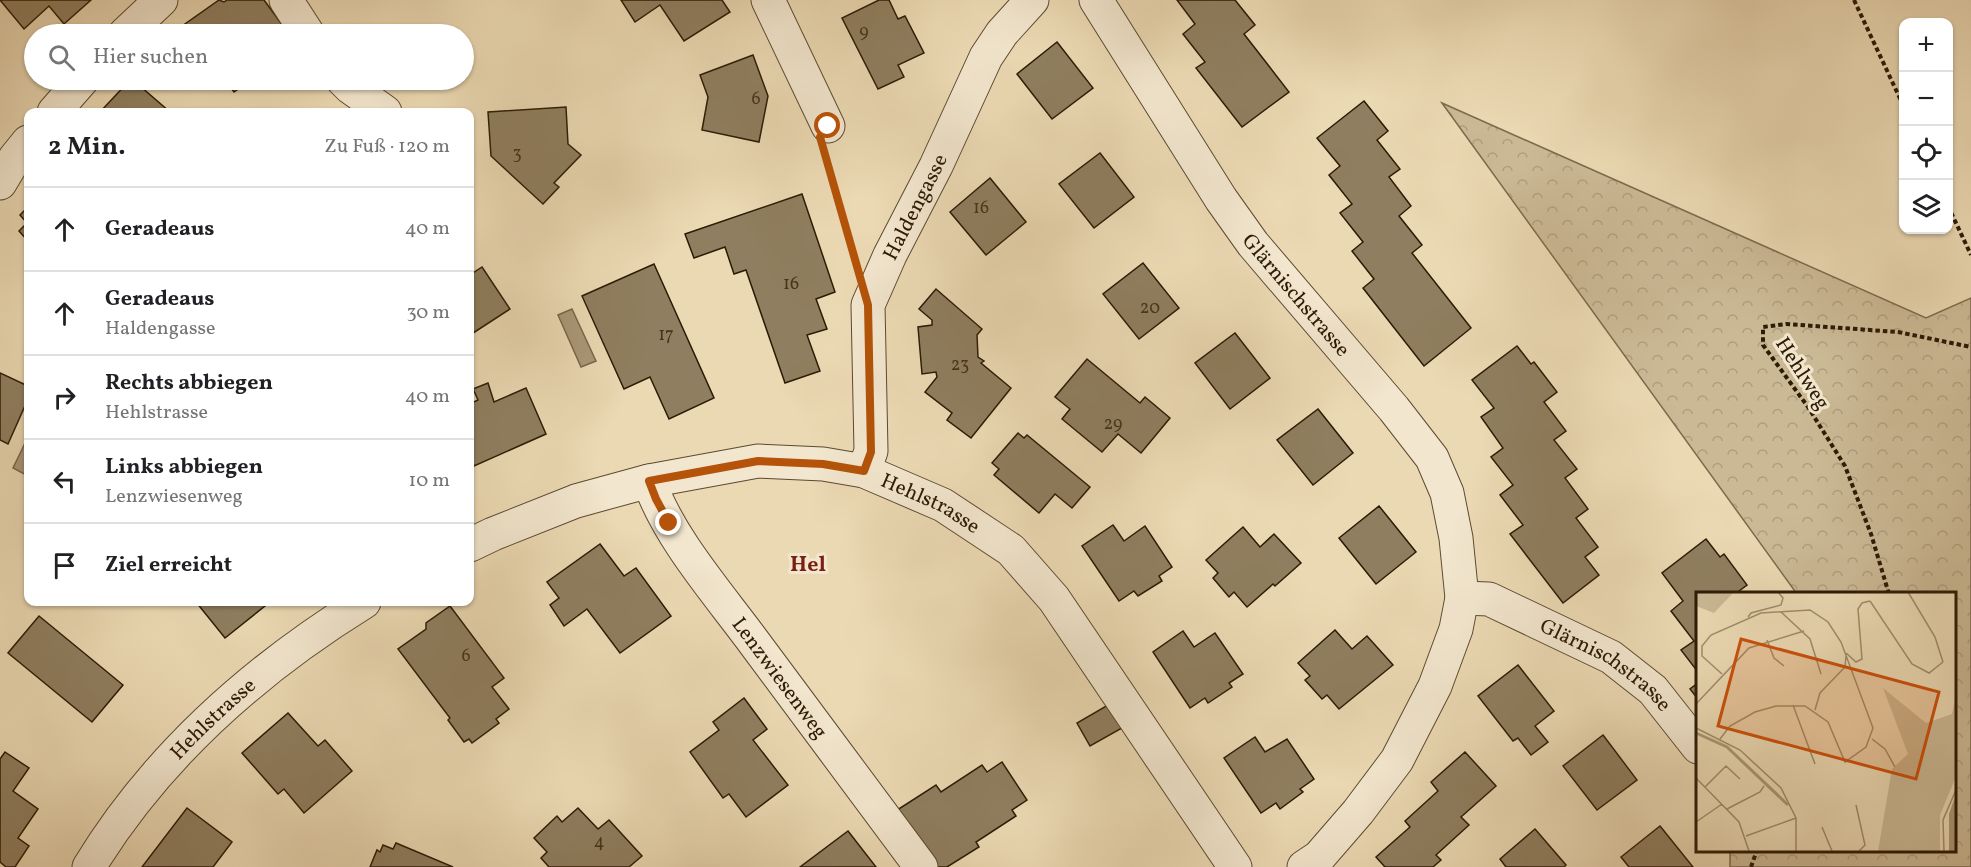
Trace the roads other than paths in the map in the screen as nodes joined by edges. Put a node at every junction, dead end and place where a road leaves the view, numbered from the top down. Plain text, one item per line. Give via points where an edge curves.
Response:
1 (161, 0) edge
2 (286, 0) edge
3 (768, 0) edge
4 (1032, 0) edge
5 (1096, 0) edge
6 (136, 24) edge
7 (302, 24) edge
8 (73, 90) edge
9 (354, 90) edge
10 (58, 108) edge
11 (379, 108) edge
12 (828, 126) road end
13 (24, 147) edge
14 (0, 183) edge
15 (864, 471) junction
16 (649, 481) junction
17 (474, 543) edge
18 (1462, 598) junction
19 (358, 606) edge
20 (1696, 744) edge
21 (89, 867) edge
22 (921, 867) edge
23 (1235, 867) edge
24 (1304, 867) edge

1 - 6 street
2 - 7 street
3 - 12 street
4 - 15 street, Haldengasse via 986,57 868,305 871,452
5 - 18 street, Glärnischstrasse via 1253,244 1432,458 1447,493
8 - 10 street
9 - 11 street
13 - 14 street
15 - 16 street, Hehlstrasse via 823,464 758,461
15 - 23 street, Hehlstrasse via 943,505 1011,550 1054,599
16 - 17 street, Hehlstrasse via 576,501
16 - 22 street, Lenzwiesenweg via 669,523 709,582
18 - 20 street, Glärnischstrasse via 1489,599 1611,657 1653,690
18 - 24 street, Glärnischstrasse via 1456,629 1435,686 1397,760 1358,812
19 - 21 street, Hehlstrasse via 306,638 185,743 113,829

